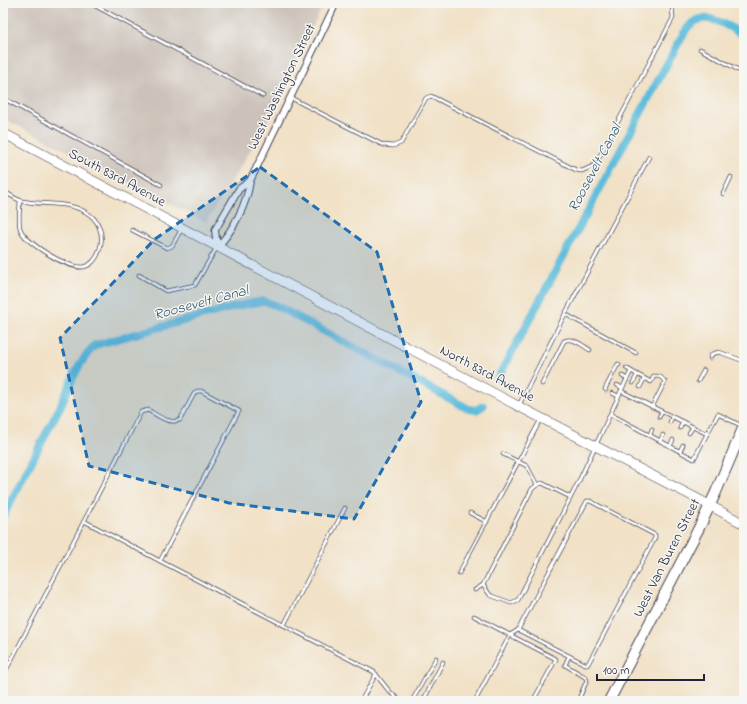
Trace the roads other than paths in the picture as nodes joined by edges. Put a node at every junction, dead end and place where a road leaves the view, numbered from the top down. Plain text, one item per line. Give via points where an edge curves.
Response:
1 (90, 3) edge
2 (336, 3) edge
3 (672, 3) edge
4 (700, 49) dead end
5 (744, 73) edge
6 (263, 96) dead end
7 (3, 98) edge
8 (291, 98) junction
9 (3, 134) edge
10 (649, 157) dead end
11 (732, 177) dead end
12 (250, 181) junction
13 (161, 185) dead end
14 (3, 191) edge
15 (723, 194) dead end
16 (20, 200) junction
17 (182, 228) junction
18 (132, 230) dead end
19 (217, 247) junction
20 (140, 275) dead end
21 (565, 314) junction
22 (590, 350) dead end
23 (636, 353) dead end
24 (710, 358) dead end
25 (741, 360) dead end
26 (619, 365) dead end
27 (626, 368) dead end
28 (704, 370) dead end
29 (631, 371) junction
30 (638, 375) junction
31 (622, 376) dead end
32 (644, 378) junction
33 (627, 379) junction
34 (698, 381) dead end
35 (633, 383) dead end
36 (542, 384) dead end
37 (617, 385) dead end
38 (640, 387) dead end
39 (606, 390) dead end
40 (621, 390) junction
41 (612, 393) dead end
42 (618, 396) junction
43 (518, 406) junction
44 (652, 407) junction
45 (662, 412) junction
46 (610, 414) junction
47 (659, 417) dead end
48 (672, 417) junction
49 (542, 418) junction
50 (670, 422) dead end
51 (682, 422) junction
52 (744, 426) edge
53 (692, 427) junction
54 (680, 428) dead end
55 (652, 429) dead end
56 (689, 433) dead end
57 (707, 434) junction
58 (650, 435) junction
59 (663, 435) dead end
60 (673, 440) dead end
61 (660, 441) junction
62 (594, 445) junction
63 (683, 445) dead end
64 (670, 446) junction
65 (680, 451) junction
66 (503, 454) dead end
67 (518, 462) junction
68 (537, 485) junction
69 (570, 497) junction
70 (710, 505) junction
71 (345, 508) dead end
72 (470, 513) dead end
73 (84, 521) junction
74 (487, 522) junction
75 (744, 524) edge
76 (160, 561) junction
77 (460, 573) dead end
78 (483, 585) junction
79 (475, 590) dead end
80 (474, 616) dead end
81 (284, 625) junction
82 (518, 630) junction
83 (510, 635) junction
84 (569, 656) junction
85 (436, 658) dead end
86 (444, 662) dead end
87 (376, 674) junction
88 (3, 676) edge
89 (362, 701) edge
90 (400, 701) edge
91 (412, 701) edge
92 (423, 701) edge
93 (475, 701) edge
94 (533, 701) edge
95 (578, 701) edge
96 (609, 701) edge

1 - 6 lane
2 - 8 street, West Washington Street
3 - 8 lane via 673,18 599,159 595,165 582,171 571,168 431,96 426,98 401,143 393,146 383,145
4 - 5 lane
7 - 13 lane
8 - 12 street, West Washington Street
9 - 17 main road, South 83rd Avenue
10 - 21 lane
11 - 15 lane
12 - 19 street, West Washington Street via 248,195 228,236
12 - 19 street, West Washington Street via 239,189 215,230
14 - 16 lane
16 - 16 lane via 76,207 90,215 99,226 102,243 95,260 83,267 69,265 25,238 20,228
17 - 18 lane via 172,246 167,248
17 - 19 main road, South 83rd Avenue
19 - 20 lane via 195,285 166,291
19 - 43 main road, North 83rd Avenue
21 - 23 lane
21 - 43 lane
22 - 36 lane via 571,339 564,341
24 - 25 lane via 712,354 719,352
26 - 39 lane
27 - 29 lane
28 - 34 lane
29 - 30 lane
29 - 33 lane
30 - 32 lane
30 - 35 lane
31 - 33 lane
32 - 38 lane
32 - 44 lane via 651,382 654,376 658,376 665,382
33 - 40 lane
37 - 40 lane
40 - 42 lane
40 - 44 lane
41 - 42 lane
42 - 46 lane
43 - 49 main road, North 83rd Avenue
44 - 45 lane
45 - 47 lane
45 - 48 lane
46 - 58 lane
46 - 62 lane
48 - 50 lane
48 - 51 lane
49 - 62 main road, North 83rd Avenue
49 - 67 lane
51 - 53 lane
51 - 54 lane
52 - 57 lane via 718,414
52 - 70 main road, West Van Buren Street
53 - 56 lane
53 - 57 lane
55 - 58 lane
57 - 65 lane via 694,458
58 - 61 lane
59 - 61 lane
60 - 64 lane
61 - 64 lane
62 - 69 lane
62 - 70 main road, North 83rd Avenue
63 - 65 lane
64 - 65 lane
66 - 67 lane
67 - 68 lane via 526,466
67 - 74 lane
68 - 69 lane via 542,483
68 - 78 lane via 532,489
69 - 78 lane via 518,600 511,603 490,595
70 - 75 main road, North 83rd Avenue
70 - 96 main road, West Van Buren Street
71 - 81 lane
72 - 74 lane
73 - 76 lane
73 - 76 lane via 141,412 148,410 176,422 180,420 194,394 201,391 239,411
73 - 88 lane
74 - 77 lane
76 - 81 lane
78 - 79 lane
80 - 83 lane
81 - 87 lane
82 - 83 lane
82 - 84 lane
82 - 84 lane via 587,501 654,534 655,539 588,664
83 - 93 lane
83 - 94 lane via 556,659
84 - 95 lane via 565,665 587,680
85 - 91 lane
86 - 92 lane
87 - 89 lane
87 - 90 lane

